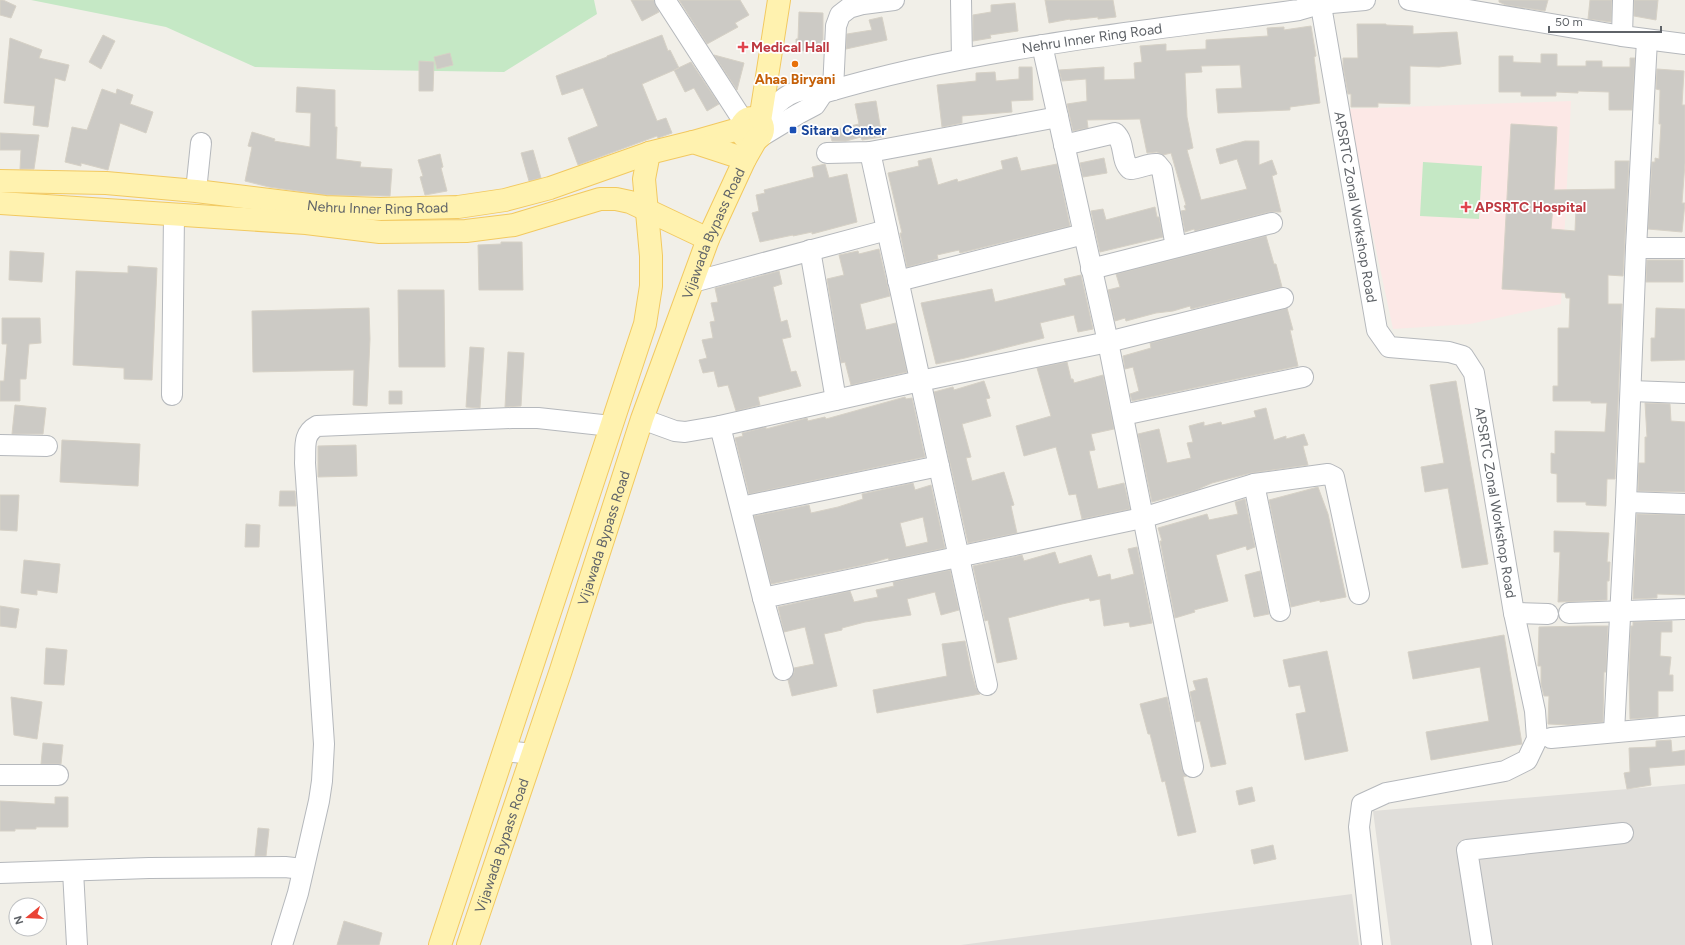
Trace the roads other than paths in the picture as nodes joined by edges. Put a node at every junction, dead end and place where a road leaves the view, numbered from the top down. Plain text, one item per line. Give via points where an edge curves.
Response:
1 (665, 0) edge
2 (766, 0) edge
3 (779, 0) edge
4 (894, 0) edge
5 (961, 0) edge
6 (1365, 0) edge
7 (1409, 0) edge
8 (1623, 0) edge
9 (1320, 2) edge
10 (1622, 36) junction
11 (1647, 40) junction
12 (1685, 44) edge
13 (1042, 45) junction
14 (962, 59) junction
15 (828, 92) junction
16 (1058, 117) junction
17 (752, 127) junction
18 (693, 142) junction
19 (201, 143) dead end
20 (1064, 145) junction
21 (870, 152) junction
22 (649, 153) junction
23 (827, 153) dead end
24 (745, 159) junction
25 (0, 181) edge
26 (196, 192) junction
27 (0, 203) edge
28 (647, 210) junction
29 (174, 214) junction
30 (1272, 223) dead end
31 (887, 230) junction
32 (1084, 234) junction
33 (708, 239) junction
34 (1176, 247) junction
35 (1636, 248) junction
36 (1685, 248) edge
37 (810, 250) junction
38 (1091, 269) junction
39 (898, 281) junction
40 (693, 282) junction
41 (1283, 298) dead end
42 (1108, 342) junction
43 (1303, 377) dead end
44 (920, 381) junction
45 (1631, 391) junction
46 (1685, 393) edge
47 (172, 395) dead end
48 (836, 400) junction
49 (1123, 415) junction
50 (642, 419) junction
51 (611, 426) junction
52 (720, 426) junction
53 (0, 445) edge
54 (47, 446) dead end
55 (939, 466) junction
56 (1254, 484) junction
57 (1626, 502) junction
58 (1685, 504) edge
59 (741, 507) junction
60 (1142, 518) junction
61 (959, 556) junction
62 (1359, 594) dead end
63 (763, 598) junction
64 (1685, 610) edge
65 (1280, 611) dead end
66 (1621, 612) junction
67 (1514, 613) junction
68 (1569, 613) dead end
69 (1548, 614) dead end
70 (782, 670) dead end
71 (987, 684) dead end
72 (1685, 726) edge
73 (1614, 732) junction
74 (1551, 738) dead end
75 (504, 751) junction
76 (533, 754) junction
77 (1193, 767) dead end
78 (0, 775) edge
79 (58, 776) dead end
80 (1623, 833) dead end
81 (303, 869) junction
82 (73, 871) junction
83 (0, 873) edge
84 (77, 945) edge
85 (282, 945) edge
86 (440, 945) edge
87 (468, 945) edge
88 (1372, 945) edge
89 (1482, 945) edge

1 - 17 street
2 - 17 main road, Vijawada Bypass Road
3 - 17 main road, Vijawada Bypass Road
4 - 15 street via 862,4 849,8 840,15 836,26
5 - 14 street
6 - 9 street, Nehru Inner Ring Road
7 - 10 street
8 - 10 street
9 - 13 street, Nehru Inner Ring Road via 1299,10
9 - 67 street, APSRTC Zonal Workshop Road via 1377,330 1390,347 1449,352 1463,356 1474,373
10 - 11 street
11 - 12 street
11 - 35 street
13 - 14 street, Nehru Inner Ring Road
13 - 16 street
14 - 15 street, Nehru Inner Ring Road
15 - 17 street, Nehru Inner Ring Road via 814,90 786,96
16 - 20 street
16 - 21 street
17 - 18 main road
17 - 24 main road, Vijawada Bypass Road
18 - 22 main road, Nehru Inner Ring Road
18 - 24 main road
19 - 26 street
20 - 32 street
20 - 34 street via 1115,134 1120,138 1126,165 1130,169 1157,164 1162,170
21 - 23 street
21 - 31 street
22 - 26 main road, Nehru Inner Ring Road via 550,188 505,200 458,207 325,207
22 - 28 main road, Vijawada Bypass Road via 644,180
24 - 33 main road, Vijawada Bypass Road
25 - 26 main road, Nehru Inner Ring Road via 106,183
27 - 29 main road, Nehru Inner Ring Road
28 - 29 main road, Nehru Inner Ring Road via 623,200 600,199 514,225 466,231 388,232 306,223
28 - 33 main road, Nehru Inner Ring Road
28 - 51 main road, Vijawada Bypass Road via 651,286 645,324
29 - 47 street
30 - 34 street
31 - 37 street
31 - 39 street
32 - 38 street
32 - 39 street
33 - 40 main road, Vijawada Bypass Road
34 - 38 street
35 - 36 street
35 - 45 street
37 - 40 street
37 - 48 street
38 - 42 street
39 - 44 street
40 - 50 main road, Vijawada Bypass Road
41 - 42 street
42 - 44 street
42 - 49 street
43 - 49 street
44 - 48 street
44 - 55 street
45 - 46 street
45 - 57 street
48 - 52 street
49 - 60 street
50 - 52 street via 674,431 685,432
50 - 76 main road, Vijawada Bypass Road
51 - 75 main road, Vijawada Bypass Road
51 - 81 street via 518,418 317,426 310,430 306,438 305,463 324,744 322,781
52 - 59 street
53 - 54 street
55 - 59 street
55 - 61 street
56 - 60 street
56 - 62 street via 1328,474 1334,477
56 - 65 street
57 - 58 street
57 - 66 street
59 - 63 street
60 - 61 street
60 - 77 street
61 - 63 street
61 - 71 street
63 - 70 street
64 - 66 street
66 - 68 street
66 - 73 street
67 - 69 street
67 - 88 street, APSRTC Zonal Workshop Road via 1535,711 1537,739 1528,760 1505,771 1386,793 1362,804 1359,828
72 - 73 street
73 - 74 street
75 - 76 street
75 - 86 main road, Vijawada Bypass Road
76 - 87 main road, Vijawada Bypass Road
78 - 79 street
80 - 89 street via 1467,850
81 - 82 street via 149,868
81 - 85 street
82 - 83 street
82 - 84 street

